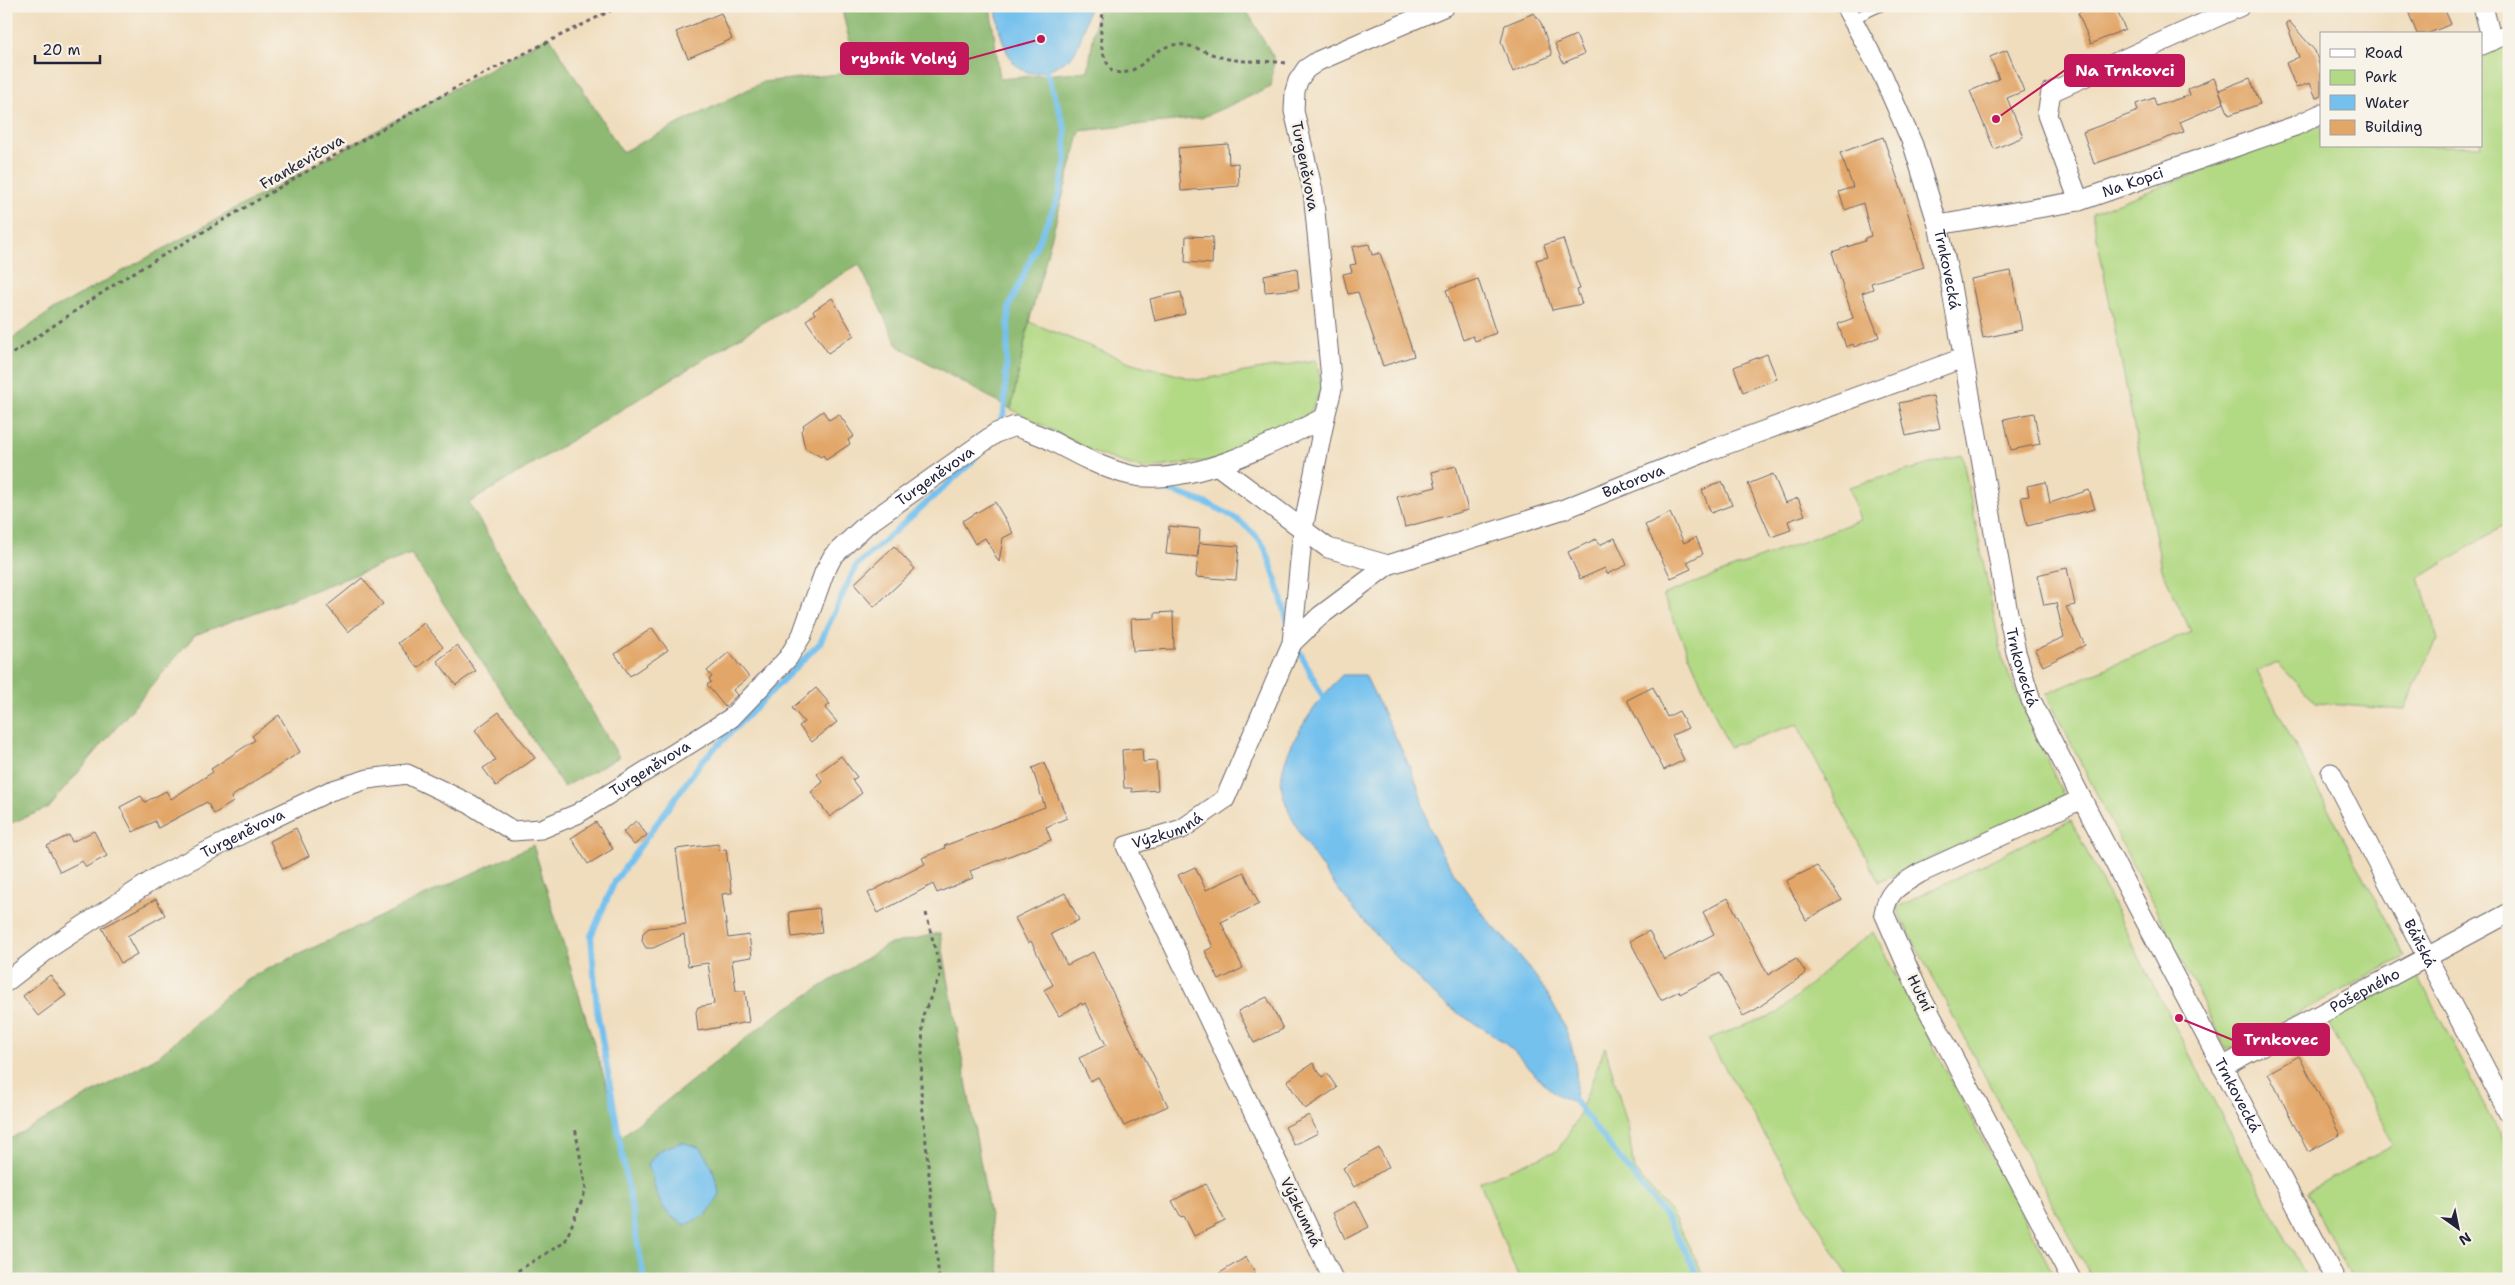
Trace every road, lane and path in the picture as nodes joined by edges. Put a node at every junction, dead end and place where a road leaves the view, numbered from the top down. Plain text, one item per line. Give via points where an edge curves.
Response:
1 (620, 6) edge
2 (1104, 6) edge
3 (1445, 6) edge
4 (1881, 6) edge
5 (2241, 6) edge
6 (2483, 6) edge
7 (1849, 12) edge
8 (2494, 40) edge
9 (1306, 69) junction
10 (2320, 114) edge
11 (2079, 200) junction
12 (1938, 225) junction
13 (6, 358) edge
14 (1963, 358) junction
15 (1324, 417) junction
16 (1218, 466) junction
17 (1303, 529) junction
18 (1388, 565) junction
19 (1292, 643) junction
20 (2331, 773) dead end
21 (2082, 799) junction
22 (926, 913) dead end
23 (2509, 913) edge
24 (2427, 956) junction
25 (6, 982) edge
26 (2222, 1067) junction
27 (2509, 1114) edge
28 (575, 1127) dead end
29 (504, 1279) edge
30 (939, 1279) edge
31 (1333, 1279) edge
32 (2071, 1279) edge
33 (2334, 1279) edge

1 - 13 path, Frankevičova via 459,86 316,166 121,280
2 - 9 path via 1100,49 1112,71 1119,74 1136,69 1155,52 1184,45 1226,59 1296,64
3 - 9 street via 1318,60
4 - 7 lane
5 - 11 street via 2051,92 2046,115
6 - 8 street
7 - 12 street, Trnkovecká via 1883,76 1913,145
9 - 15 street, Turgeněvova via 1295,91 1294,111 1313,191 1332,389
10 - 11 street, Na Kopci via 2295,126
11 - 12 street, Na Kopci
12 - 14 street, Trnkovecká
14 - 18 street, Batorova via 1711,450 1564,509
14 - 21 street, Trnkovecká via 2016,652 2031,700
15 - 16 street, Turgeněvova via 1284,439
15 - 17 street, Výzkumná
16 - 17 street
16 - 25 street, Turgeněvova via 1147,478 1082,459 1049,439 1014,426 996,433 866,525 833,556 802,635 788,658 731,718 577,814 541,828 514,831 470,804 407,774 368,779 330,791 159,876 51,947
17 - 18 street via 1328,548
17 - 19 street, Výzkumná
18 - 19 street via 1320,616
19 - 31 street, Výzkumná via 1225,799 1182,829 1126,846
20 - 24 street, Báňská
21 - 26 street, Trnkovecká
21 - 32 street, Hutní via 1920,873 1896,888 1886,900 1884,913 1919,993
22 - 30 path via 941,973 923,1015 922,1091
23 - 24 street, Pošepného
24 - 26 street, Pošepného
24 - 27 street, Báňská
26 - 33 street, Trnkovecká
28 - 29 path via 586,1190 565,1242

